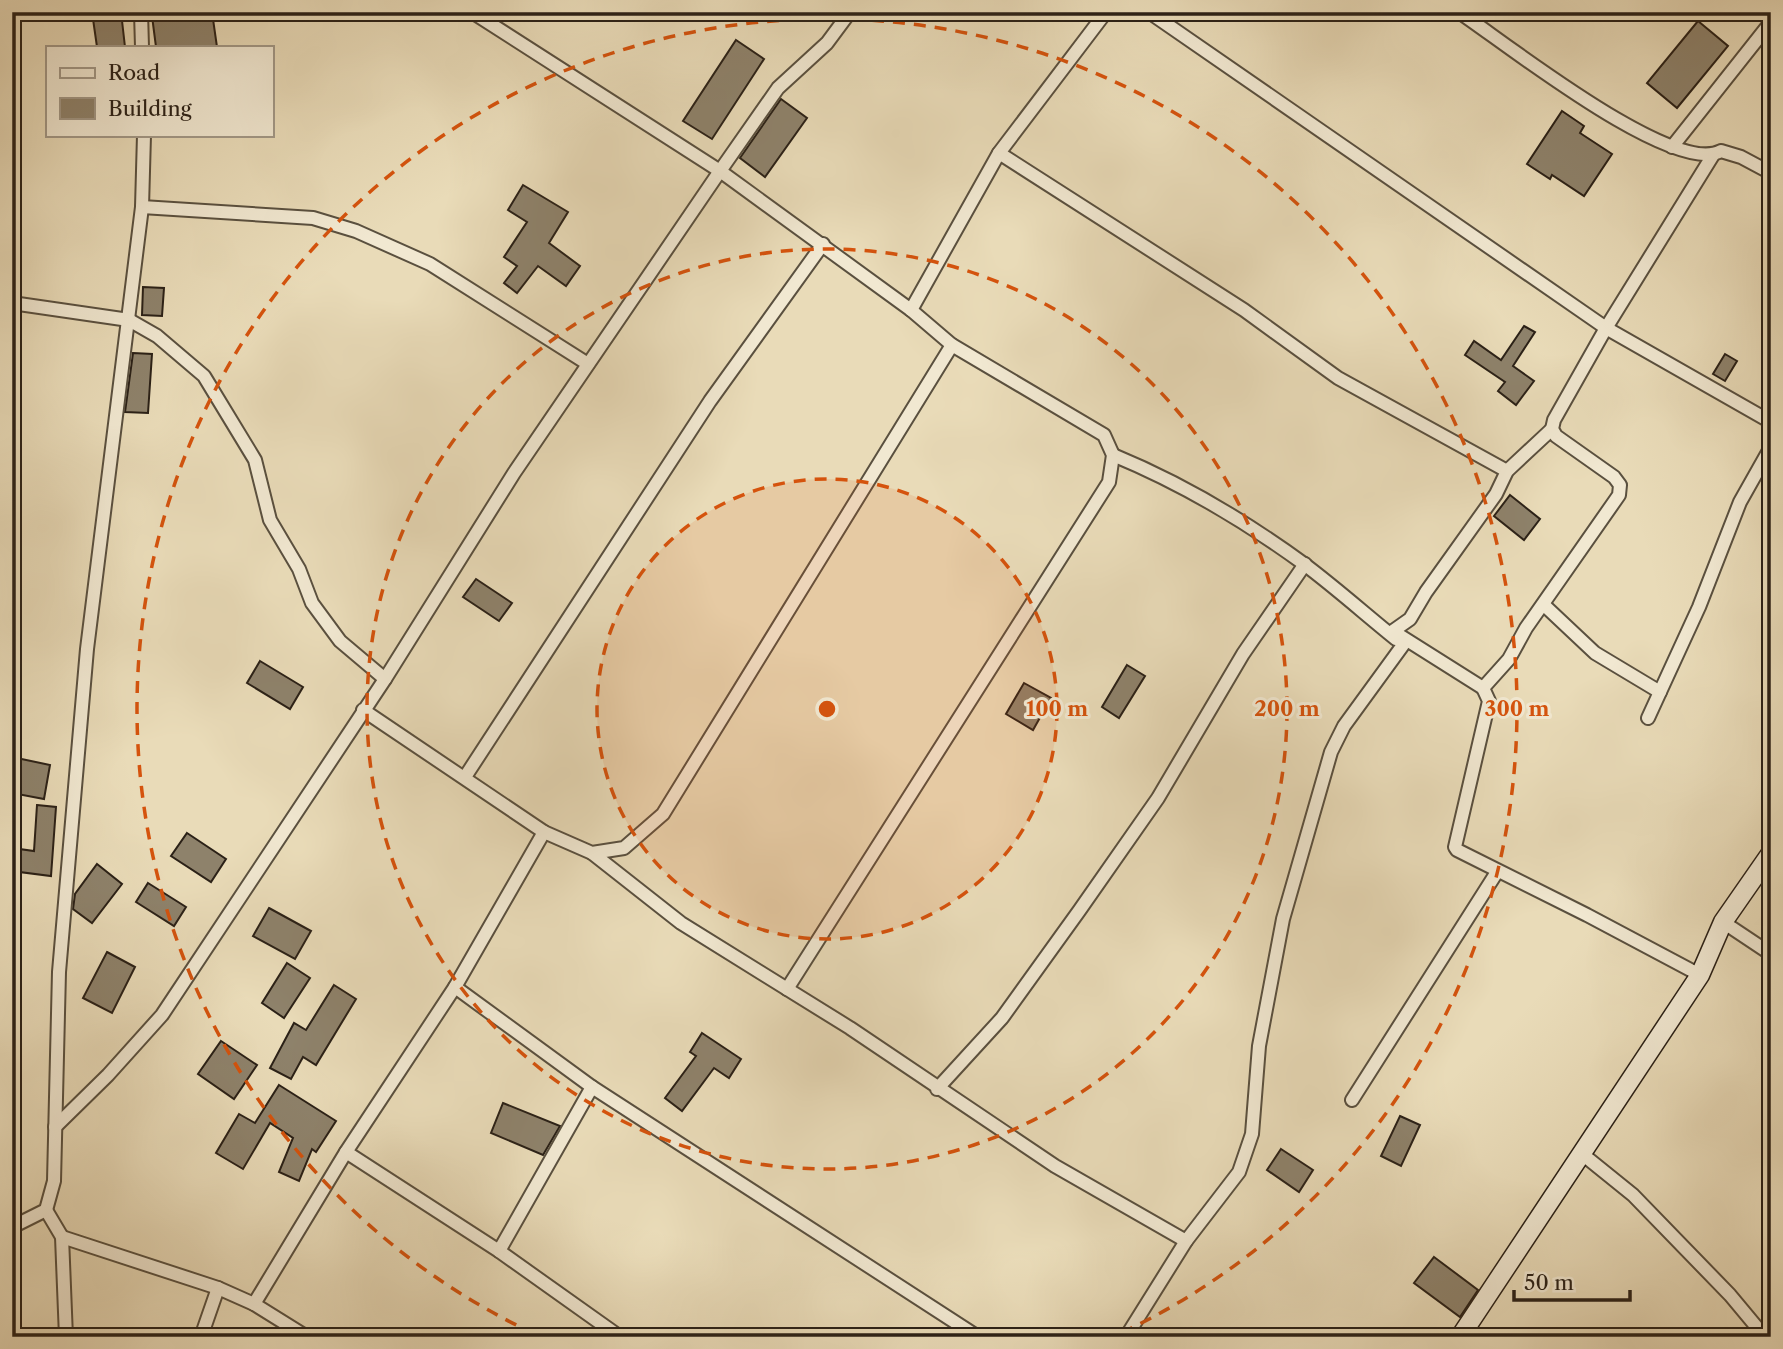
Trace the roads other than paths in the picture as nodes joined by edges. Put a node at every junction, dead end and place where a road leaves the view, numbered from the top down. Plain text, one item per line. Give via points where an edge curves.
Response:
1 (141, 12) edge
2 (472, 12) edge
3 (850, 12) edge
4 (1106, 12) edge
5 (1149, 12) edge
6 (1459, 12) edge
7 (1771, 22) edge
8 (142, 46) edge
9 (144, 136) edge
10 (1671, 147) junction
11 (999, 153) junction
12 (1713, 155) junction
13 (720, 171) junction
14 (1771, 173) edge
15 (142, 207) junction
16 (823, 244) junction
17 (12, 303) edge
18 (911, 310) junction
19 (129, 320) junction
20 (1606, 328) junction
21 (952, 345) junction
22 (588, 364) junction
23 (1771, 422) edge
24 (1552, 429) junction
25 (1771, 447) edge
26 (1113, 455) junction
27 (1507, 471) junction
28 (1305, 564) junction
29 (1544, 605) junction
30 (1393, 631) junction
31 (1403, 645) junction
32 (385, 679) junction
33 (1483, 688) junction
34 (1660, 692) junction
35 (363, 710) junction
36 (1648, 718) dead end
37 (465, 778) junction
38 (544, 832) junction
39 (592, 853) junction
40 (1771, 853) edge
41 (1497, 872) junction
42 (1723, 922) junction
43 (1771, 954) edge
44 (1700, 975) junction
45 (455, 987) junction
46 (787, 989) junction
47 (592, 1087) junction
48 (937, 1088) junction
49 (1352, 1100) dead end
50 (55, 1126) junction
51 (346, 1152) junction
52 (1581, 1153) junction
53 (47, 1210) junction
54 (12, 1227) edge
55 (62, 1237) junction
56 (1186, 1241) junction
57 (499, 1251) junction
58 (218, 1288) junction
59 (254, 1304) junction
60 (66, 1337) edge
61 (201, 1337) edge
62 (307, 1337) edge
63 (620, 1337) edge
64 (978, 1337) edge
65 (1126, 1337) edge
66 (1460, 1337) edge
67 (1765, 1337) edge

1 - 8 street
2 - 13 street
3 - 13 street via 827,43 778,88
4 - 11 street
5 - 20 street
6 - 10 street via 1586,101
7 - 10 street
9 - 15 street
10 - 12 street
11 - 18 street
11 - 27 street via 1244,310 1338,378
12 - 14 street via 1721,150
12 - 20 street
13 - 16 street
13 - 22 street
15 - 19 street
15 - 22 street via 313,218 356,231 430,264
16 - 18 street
16 - 37 street via 710,401
17 - 19 street
18 - 21 street
19 - 32 street via 204,376 255,460 270,520 299,569 312,603 340,641
19 - 50 street via 87,649 59,972
20 - 23 street
20 - 24 street
21 - 26 street via 1104,435
21 - 39 street via 663,814 624,848
22 - 32 street
24 - 27 street
24 - 29 street via 1620,485 1619,495
25 - 34 street via 1740,502
26 - 28 street via 1156,472 1216,506
26 - 46 street via 1109,482
27 - 30 street via 1410,619
28 - 31 street
28 - 48 street via 1243,654 1158,798 1095,888 1002,1018
29 - 33 street via 1509,659
29 - 34 street via 1595,653
30 - 31 street
30 - 33 street
31 - 56 street via 1344,726 1331,752 1283,919 1259,1046 1252,1134 1239,1172
32 - 35 street
33 - 41 street via 1489,701 1455,847
34 - 36 street
35 - 37 street
35 - 50 street via 162,1015
37 - 38 street
38 - 39 street
38 - 45 street
39 - 46 street via 681,923
40 - 42 main road
41 - 44 street
41 - 49 street
42 - 43 street
42 - 44 main road
44 - 52 main road
45 - 47 street
45 - 51 street
46 - 48 street
47 - 57 street
47 - 64 street
48 - 56 street via 1055,1166
50 - 53 street via 54,1181
51 - 57 street
51 - 59 street
52 - 66 main road
52 - 67 street via 1633,1195
53 - 54 street
53 - 55 street
55 - 58 street
55 - 60 street
56 - 65 street
57 - 63 street
58 - 59 street
58 - 61 street
59 - 62 street

